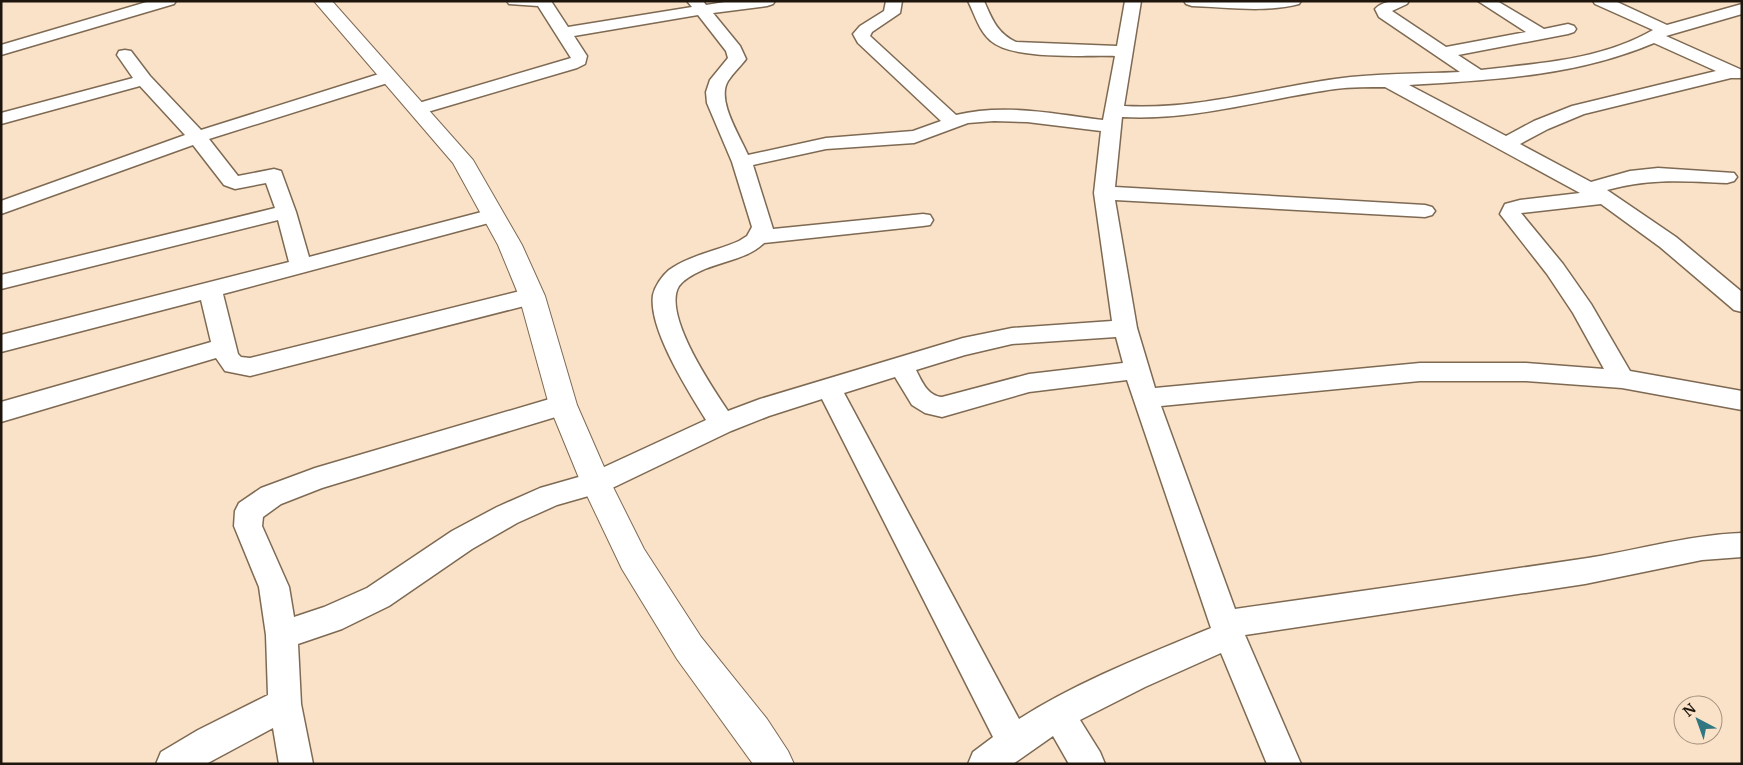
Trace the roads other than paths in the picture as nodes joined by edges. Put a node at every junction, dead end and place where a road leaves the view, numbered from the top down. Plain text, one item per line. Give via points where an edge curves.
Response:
1 (168, 1) edge
2 (322, 1) edge
3 (515, 1) edge
4 (530, 1) edge
5 (538, 1) edge
6 (767, 1) edge
7 (894, 1) edge
8 (976, 1) edge
9 (1133, 1) edge
10 (1192, 1) edge
11 (1293, 1) edge
12 (1401, 1) edge
13 (1486, 1) edge
14 (1602, 1) edge
15 (1709, 1) edge
16 (698, 5) edge
17 (1737, 10) edge
18 (1568, 29) dead end
19 (564, 32) junction
20 (1660, 33) junction
21 (1542, 34) junction
22 (1, 50) edge
23 (1123, 51) junction
24 (1444, 53) junction
25 (125, 54) dead end
26 (1737, 74) edge
27 (1478, 76) junction
28 (388, 77) junction
29 (144, 80) junction
30 (1386, 80) junction
31 (418, 109) junction
32 (1112, 118) junction
33 (1, 120) edge
34 (952, 121) junction
35 (197, 136) junction
36 (1504, 145) junction
37 (742, 162) junction
38 (1727, 177) dead end
39 (1596, 193) junction
40 (1104, 194) junction
41 (1, 208) edge
42 (1425, 210) dead end
43 (286, 212) junction
44 (493, 215) junction
45 (922, 220) dead end
46 (760, 237) junction
47 (301, 266) junction
48 (1, 282) edge
49 (210, 289) junction
50 (532, 296) junction
51 (1740, 299) edge
52 (1125, 328) junction
53 (1, 344) edge
54 (225, 347) junction
55 (901, 365) junction
56 (1622, 379) junction
57 (1141, 384) junction
58 (829, 389) junction
59 (1742, 401) edge
60 (563, 405) junction
61 (1, 412) edge
62 (722, 424) junction
63 (596, 482) junction
64 (1742, 545) edge
65 (1227, 629) junction
66 (282, 635) junction
67 (285, 704) junction
68 (1058, 714) junction
69 (1013, 742) junction
70 (173, 764) edge
71 (296, 764) edge
72 (775, 764) edge
73 (985, 764) edge
74 (1088, 764) edge
75 (1284, 764) edge

1 - 22 street
2 - 28 main road
3 - 4 street
5 - 19 street via 544,3
6 - 16 street
7 - 34 street via 892,13 861,34
8 - 23 street via 992,34 1008,45
9 - 23 street
10 - 11 street
12 - 24 street via 1384,9 1385,14
13 - 21 street
14 - 20 street
15 - 17 street
16 - 19 street
16 - 37 street via 734,50 737,59 719,80 714,92
17 - 20 street
18 - 21 street
19 - 31 street via 580,56 579,60
20 - 26 street
20 - 27 street via 1616,53 1573,64
21 - 24 street
23 - 32 street
24 - 27 street
25 - 29 street
26 - 36 street via 1578,110
27 - 30 street
28 - 31 main road
28 - 35 street
29 - 33 street
29 - 35 street
30 - 32 street via 1336,84 1198,109
30 - 36 street
31 - 44 main road via 462,160
32 - 34 street via 978,116
32 - 40 street
34 - 37 street via 921,135 901,139 807,146
35 - 41 street
35 - 43 street via 231,181 235,183 274,175
36 - 39 street
37 - 46 street via 763,227
38 - 39 street via 1658,174 1630,177
39 - 51 street via 1668,242
39 - 56 street via 1520,206 1512,208 1510,214 1555,269 1583,310
40 - 42 street
40 - 52 street
43 - 47 street
43 - 48 street
44 - 47 street
44 - 50 main road
45 - 46 street
46 - 62 street via 746,246 687,269 670,282 664,292 665,310 674,338
47 - 49 street
49 - 53 street
49 - 54 street
50 - 54 street via 250,367 234,365 227,357
50 - 60 main road
52 - 55 street via 1012,336
52 - 57 street
54 - 61 street
55 - 57 street via 923,402 933,407 1029,383
55 - 58 street
56 - 57 street via 1526,372 1420,372
56 - 59 street
57 - 65 street
58 - 62 street
58 - 69 street
60 - 63 main road
60 - 66 street via 315,479 271,496 249,511 248,526 274,587
62 - 63 street
63 - 66 street via 550,496 507,515 462,540 378,597 331,619
63 - 72 main road via 633,559 689,648
64 - 65 street via 1666,554 1593,570
65 - 68 street
65 - 75 street
66 - 67 street
67 - 70 street
67 - 71 street
68 - 69 street
68 - 74 street
69 - 73 street

